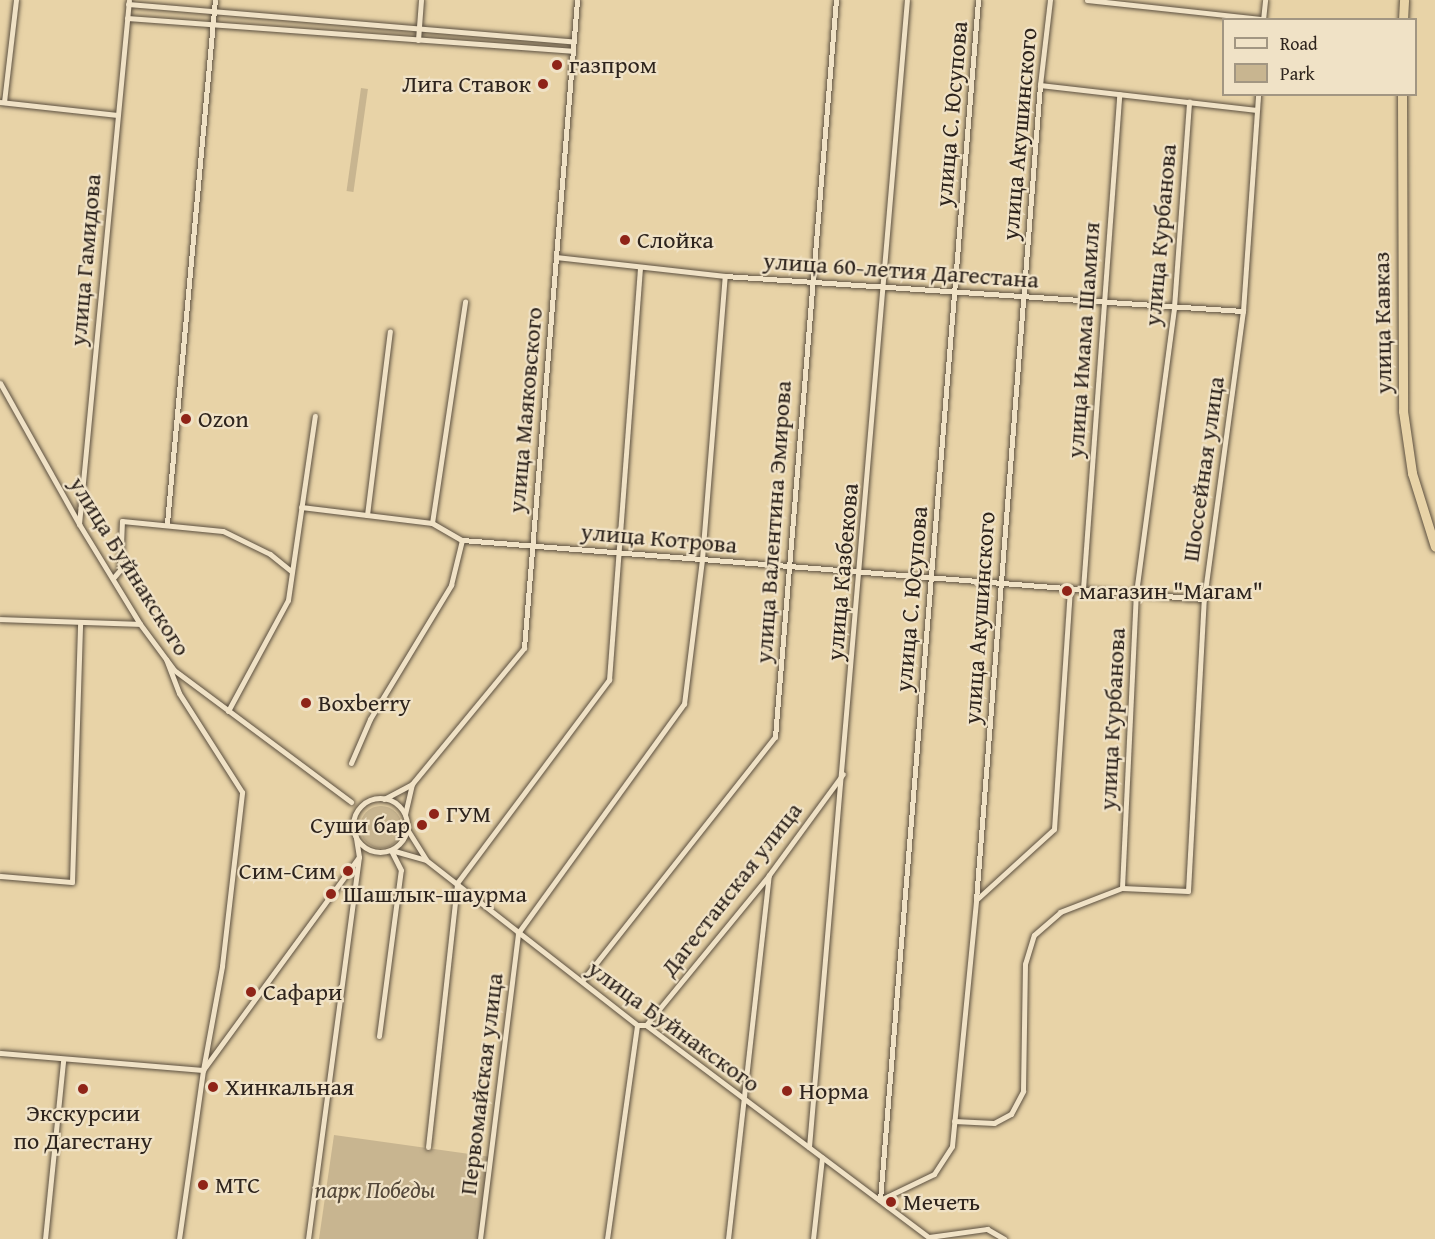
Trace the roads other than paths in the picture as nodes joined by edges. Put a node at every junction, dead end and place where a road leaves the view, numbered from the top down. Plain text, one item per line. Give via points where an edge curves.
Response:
1 (16, 0) edge
2 (215, 0) edge
3 (421, 0) edge
4 (577, 0) edge
5 (836, 0) edge
6 (907, 0) edge
7 (978, 0) edge
8 (1050, 0) edge
9 (1087, 0) edge
10 (1264, 0) edge
11 (1404, 0) edge
12 (128, 2) edge
13 (214, 12) junction
14 (127, 18) junction
15 (1254, 18) edge
16 (1263, 18) edge
17 (1404, 18) edge
18 (332, 21) junction
19 (213, 25) junction
20 (419, 29) junction
21 (331, 33) junction
22 (418, 40) junction
23 (573, 41) junction
24 (572, 51) junction
25 (1040, 85) junction
26 (1119, 94) junction
27 (1258, 96) edge
28 (1402, 96) edge
29 (2, 102) edge
30 (1189, 102) junction
31 (1257, 110) junction
32 (117, 115) junction
33 (556, 257) junction
34 (640, 267) junction
35 (725, 276) junction
36 (810, 282) junction
37 (884, 287) junction
38 (955, 292) junction
39 (1023, 296) junction
40 (465, 302) dead end
41 (1103, 302) junction
42 (1174, 307) junction
43 (1243, 311) junction
44 (390, 331) dead end
45 (0, 383) edge
46 (315, 416) dead end
47 (301, 507) junction
48 (367, 515) junction
49 (167, 523) junction
50 (432, 523) junction
51 (79, 524) junction
52 (462, 540) junction
53 (532, 546) junction
54 (1435, 547) edge
55 (618, 553) junction
56 (702, 559) junction
57 (788, 566) junction
58 (292, 572) junction
59 (860, 572) junction
60 (114, 577) junction
61 (931, 578) junction
62 (1000, 583) junction
63 (1070, 588) junction
64 (1083, 590) junction
65 (1136, 593) junction
66 (1204, 599) junction
67 (0, 619) edge
68 (80, 622) junction
69 (141, 624) junction
70 (166, 659) junction
71 (228, 711) junction
72 (351, 763) dead end
73 (843, 774) junction
74 (412, 784) junction
75 (384, 799) junction
76 (351, 802) junction
77 (368, 802) junction
78 (405, 814) junction
79 (354, 825) junction
80 (407, 829) junction
81 (355, 833) junction
82 (391, 850) junction
83 (375, 852) junction
84 (359, 857) junction
85 (426, 860) junction
86 (769, 875) junction
87 (0, 876) edge
88 (457, 883) junction
89 (1122, 888) junction
90 (976, 900) junction
91 (518, 933) junction
92 (582, 981) junction
93 (637, 1025) junction
94 (646, 1025) junction
95 (379, 1036) dead end
96 (0, 1053) edge
97 (63, 1060) junction
98 (203, 1070) junction
99 (745, 1100) junction
100 (954, 1121) junction
101 (428, 1147) dead end
102 (808, 1147) junction
103 (822, 1157) junction
104 (880, 1200) junction
105 (930, 1238) edge
106 (45, 1239) edge
107 (179, 1239) edge
108 (308, 1239) edge
109 (480, 1239) edge
110 (606, 1239) edge
111 (728, 1239) edge
112 (813, 1239) edge
113 (1004, 1239) edge

1 - 29 street
2 - 13 street
3 - 20 street
4 - 23 street, улица Маяковского
5 - 36 street, улица Валентина Эмирова
6 - 37 street, улица Казбекова
7 - 38 street, улица С. Юсупова
8 - 25 street, улица Акушинского
9 - 15 street
10 - 16 street
11 - 17 highway
12 - 13 street
12 - 14 street, улица Гамидова
13 - 18 street
13 - 19 street
14 - 19 street
14 - 32 street, улица Гамидова
18 - 20 street
18 - 21 street
19 - 21 street
19 - 49 street
20 - 22 street
20 - 23 street
21 - 22 street
22 - 24 street
23 - 24 street, улица Маяковского
24 - 33 street, улица Маяковского
25 - 26 street
25 - 39 street, улица Акушинского
26 - 30 street
26 - 41 street, улица Имама Шамиля
27 - 31 street, Шоссейная улица
28 - 54 highway, улица Кавказ via 1403,411 1412,473
29 - 32 street
30 - 31 street
30 - 42 street, улица Курбанова
31 - 43 street, Шоссейная улица
32 - 51 street, улица Гамидова
33 - 34 street, улица 60-летия Дагестана
33 - 53 street, улица Маяковского
34 - 35 street, улица 60-летия Дагестана
34 - 55 street
35 - 36 street, улица 60-летия Дагестана
35 - 56 street
36 - 37 street, улица 60-летия Дагестана
36 - 57 street, улица Валентина Эмирова
37 - 38 street, улица 60-летия Дагестана
37 - 59 street, улица Казбекова
38 - 39 street, улица 60-летия Дагестана
38 - 61 street, улица С. Юсупова
39 - 41 street, улица 60-летия Дагестана
39 - 62 street, улица Акушинского
40 - 50 street
41 - 42 street, улица 60-летия Дагестана
41 - 64 street, улица Имама Шамиля
42 - 43 street, улица 60-летия Дагестана
42 - 65 street, улица Курбанова
43 - 66 street, Шоссейная улица
44 - 48 street
45 - 51 street, улица Буйнакского
46 - 47 street
47 - 48 street, улица Котрова
47 - 58 street
48 - 50 street, улица Котрова
49 - 58 street via 223,531 270,554
49 - 60 street via 121,522 120,570
50 - 52 street, улица Котрова
51 - 60 street, улица Буйнакского
52 - 53 street, улица Котрова
52 - 72 street via 451,585 370,719
53 - 55 street, улица Котрова
53 - 74 street, улица Маяковского via 524,648
55 - 56 street, улица Котрова
55 - 88 street via 609,680
56 - 57 street, улица Котрова
56 - 91 street via 684,704
57 - 59 street, улица Котрова
57 - 92 street, улица Валентина Эмирова via 775,737
58 - 71 street via 288,600
59 - 61 street, улица Котрова
59 - 73 street, улица Казбекова
60 - 69 street, улица Буйнакского
61 - 62 street, улица Котрова
61 - 104 street, улица С. Юсупова
62 - 63 street, улица Котрова
62 - 90 street, улица Акушинского
63 - 64 street, улица Котрова
63 - 90 street via 1054,829
64 - 65 street, улица Котрова
65 - 66 street, улица Котрова
65 - 89 street, улица Курбанова
66 - 89 street, Шоссейная улица via 1188,891
67 - 68 street
68 - 69 street
68 - 87 street via 72,882
69 - 70 street, улица Буйнакского
70 - 71 street, улица Буйнакского via 174,670
70 - 98 street via 179,693 242,792 222,966
71 - 76 street, улица Буйнакского
73 - 86 street, Дагестанская улица
73 - 102 street, улица Казбекова
74 - 75 street
74 - 78 street
75 - 77 street
75 - 78 street
76 - 77 street
76 - 79 street
77 - 79 street via 360,808
78 - 80 street
79 - 81 street
80 - 82 street via 404,839
80 - 85 street
81 - 83 street via 366,848
81 - 84 street
82 - 83 street
82 - 85 street
82 - 95 street via 401,870
83 - 84 street
84 - 98 street
84 - 108 street
85 - 88 street, улица Буйнакского
86 - 94 street, Дагестанская улица
86 - 99 street
88 - 91 street, улица Буйнакского
88 - 101 street
89 - 100 street via 1060,912 1034,936 1025,964 1023,1090 1011,1114 994,1123
90 - 100 street, улица Акушинского
91 - 92 street, улица Буйнакского
91 - 109 street, Первомайская улица
92 - 93 street, улица Буйнакского
93 - 94 street, улица Буйнакского
93 - 110 street
94 - 99 street, улица Буйнакского
96 - 97 street
97 - 98 street
97 - 106 street
98 - 107 street
99 - 102 street, улица Буйнакского
99 - 111 street
100 - 104 street, улица Акушинского via 952,1146 934,1174
102 - 103 street, улица Буйнакского
103 - 104 street, улица Буйнакского
103 - 112 street
104 - 105 street, улица Буйнакского
105 - 113 street via 987,1229

